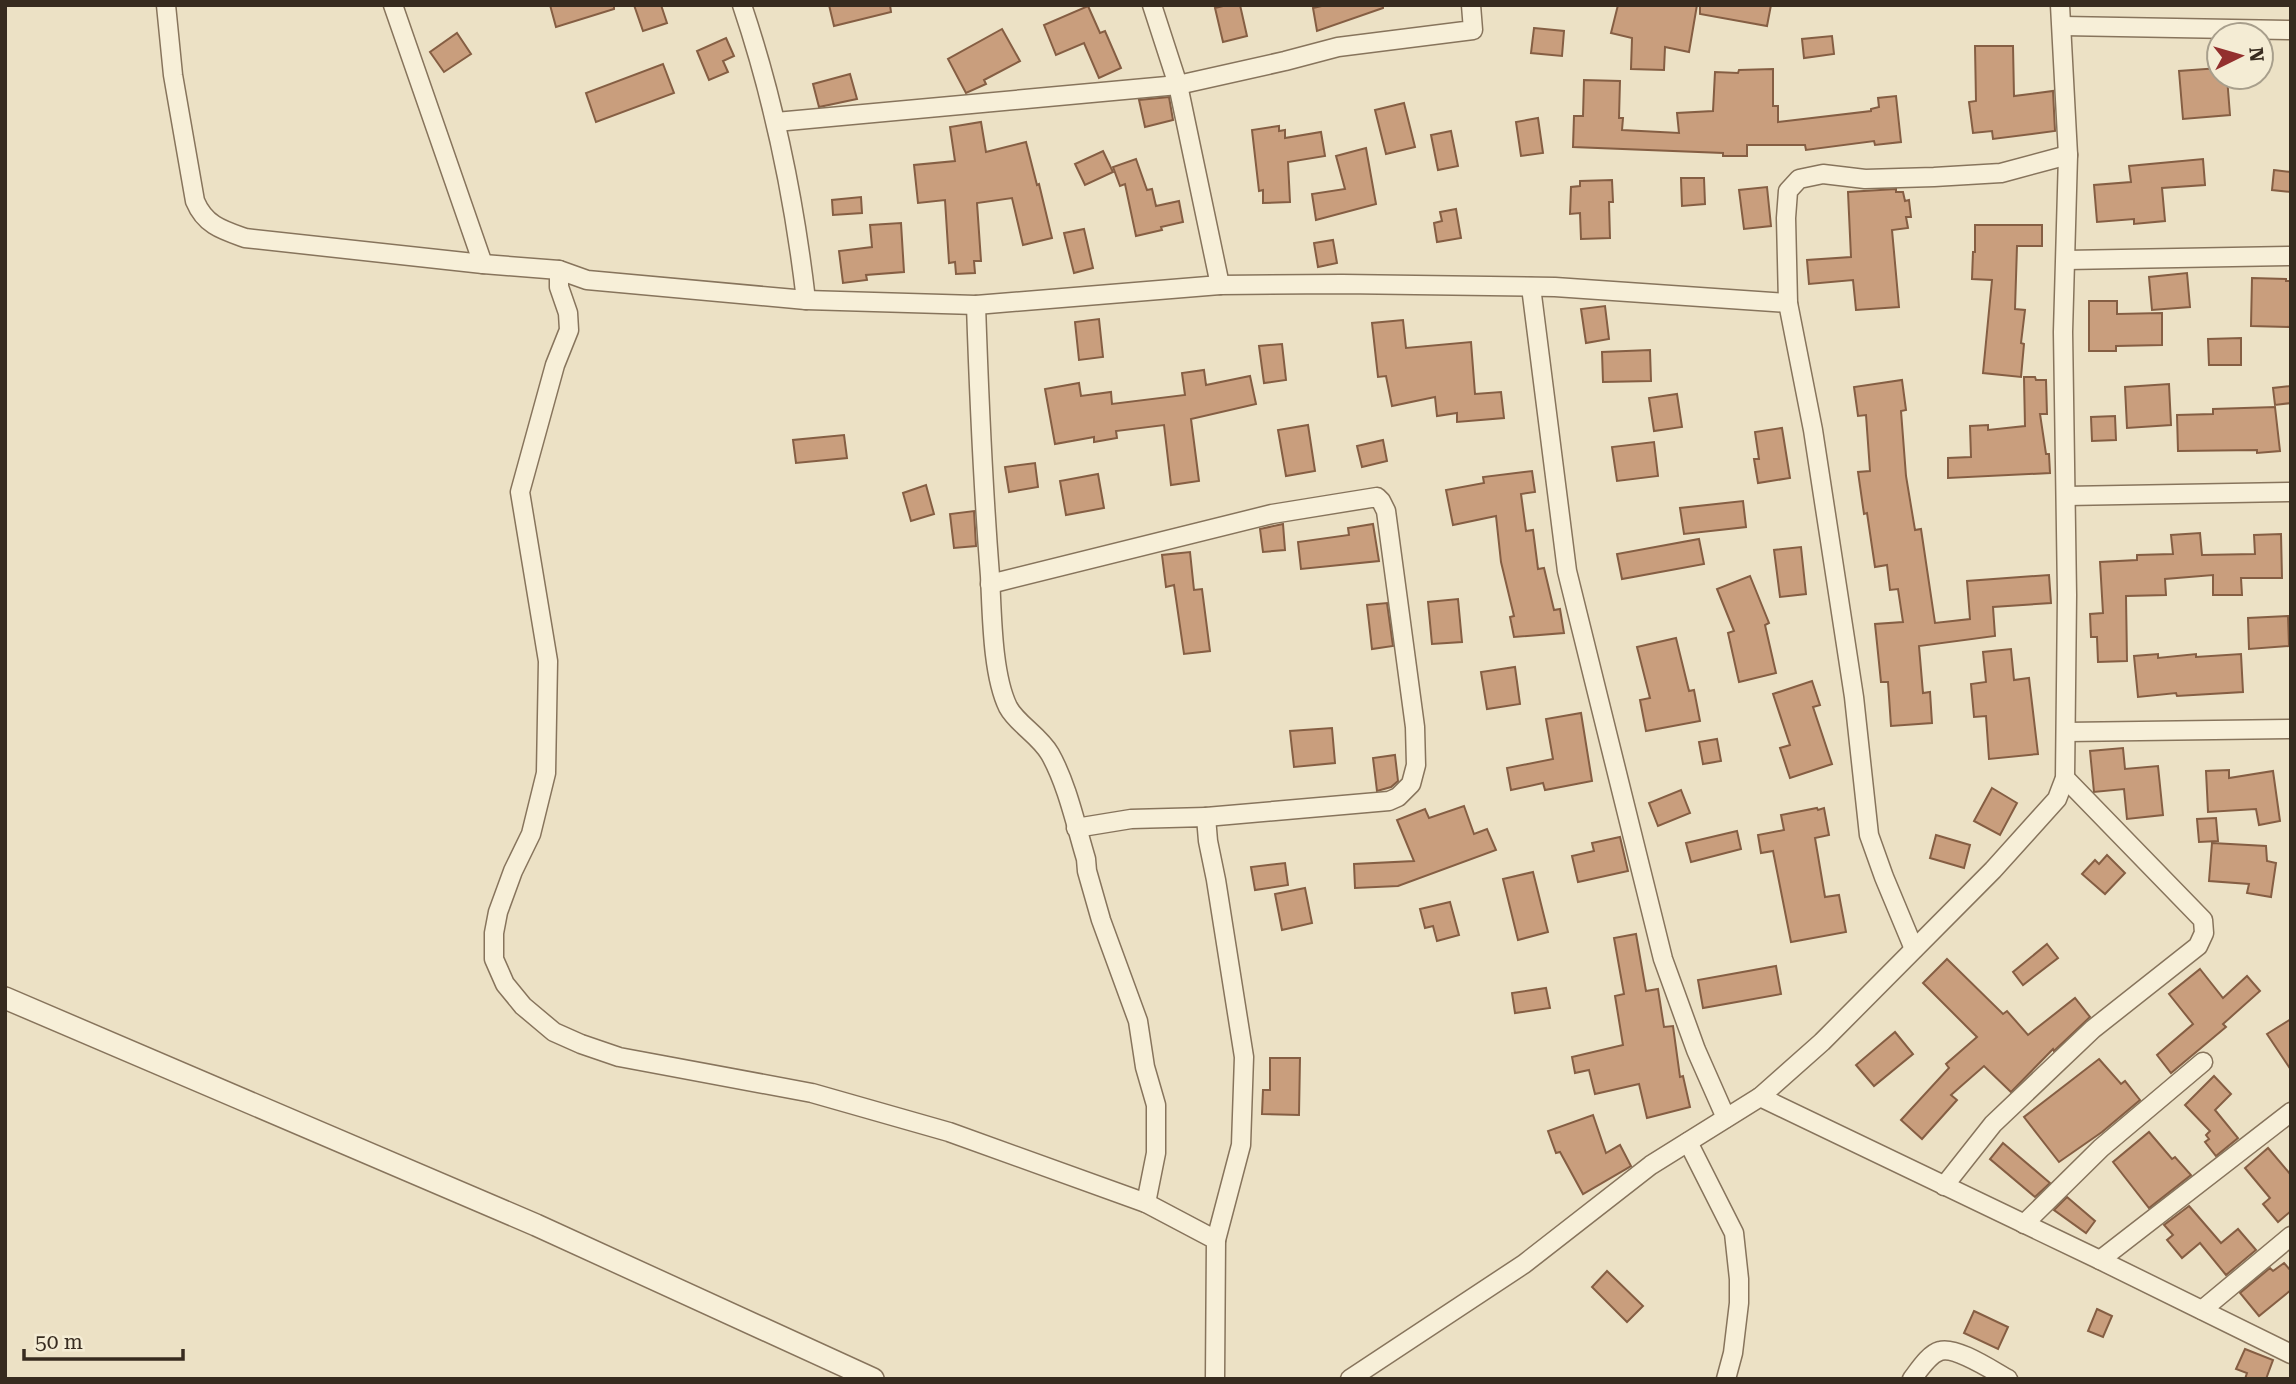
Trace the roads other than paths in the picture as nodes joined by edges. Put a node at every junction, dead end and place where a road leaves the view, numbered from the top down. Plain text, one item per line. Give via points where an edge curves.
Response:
1 (166, 5) edge
2 (393, 5) edge
3 (742, 5) edge
4 (1152, 5) edge
5 (1471, 5) edge
6 (2060, 5) edge
7 (2063, 26) junction
8 (2291, 30) edge
9 (1178, 85) junction
10 (776, 122) junction
11 (2068, 155) junction
12 (2291, 256) edge
13 (2066, 260) junction
14 (483, 264) junction
15 (559, 270) junction
16 (1220, 285) junction
17 (1531, 287) junction
18 (806, 300) junction
19 (1788, 303) junction
20 (976, 305) junction
21 (2291, 492) edge
22 (2066, 496) junction
23 (990, 584) junction
24 (2291, 729) edge
25 (2066, 732) junction
26 (2065, 778) junction
27 (1206, 817) junction
28 (1076, 828) junction
29 (1914, 949) junction
30 (5, 998) edge
31 (2203, 1062) dead end
32 (1760, 1097) junction
33 (2291, 1112) edge
34 (1726, 1118) junction
35 (1688, 1142) junction
36 (1944, 1186) junction
37 (1146, 1203) junction
38 (2024, 1224) junction
39 (2291, 1236) edge
40 (1216, 1240) junction
41 (2100, 1260) junction
42 (2202, 1310) junction
43 (2291, 1354) edge
44 (873, 1379) edge
45 (1215, 1379) edge
46 (1350, 1379) edge
47 (1726, 1379) edge
48 (1912, 1379) edge
49 (2008, 1379) edge

1 - 14 street via 195,201 200,214 215,228 245,238
2 - 14 street
3 - 10 street
4 - 9 street
5 - 9 street via 1473,30 1338,47
6 - 7 street
7 - 8 street
7 - 11 street
9 - 10 street
9 - 16 street
10 - 18 street
11 - 13 street
11 - 19 street via 2001,173 1865,179 1823,174 1799,179 1788,191
12 - 13 street
13 - 22 street
14 - 15 street
15 - 18 street via 587,280
15 - 37 street via 569,330 520,492 548,661 546,774 531,834 498,912 494,959 505,984 554,1032 581,1044 619,1056 813,1093 949,1132
16 - 17 street
16 - 20 street
17 - 19 street
17 - 34 street via 1567,570 1663,960
18 - 20 street
19 - 29 street via 1854,697 1870,835
20 - 23 street
21 - 22 street
22 - 25 street
23 - 27 street via 1272,513 1377,497 1381,501 1415,727 1416,765 1411,784 1389,801
23 - 28 street via 999,674 1008,707 1051,755
24 - 25 street
25 - 26 street
26 - 29 street via 2046,814
26 - 36 street via 2203,920 2204,933 2198,946 2093,1029 1993,1124
27 - 28 street via 1131,819
27 - 40 street via 1244,1057 1241,1145
28 - 37 street via 1101,920 1138,1021 1156,1105 1156,1153
29 - 32 street
30 - 44 street via 537,1225
31 - 38 street via 2101,1149
32 - 34 street
32 - 36 street
33 - 41 street
34 - 35 street
35 - 46 street via 1651,1165 1524,1264
35 - 47 street via 1734,1233 1739,1303
36 - 38 street
37 - 40 street
38 - 41 street
39 - 42 street
40 - 45 street
41 - 42 street
42 - 43 street
48 - 49 street via 1942,1350 1954,1351

